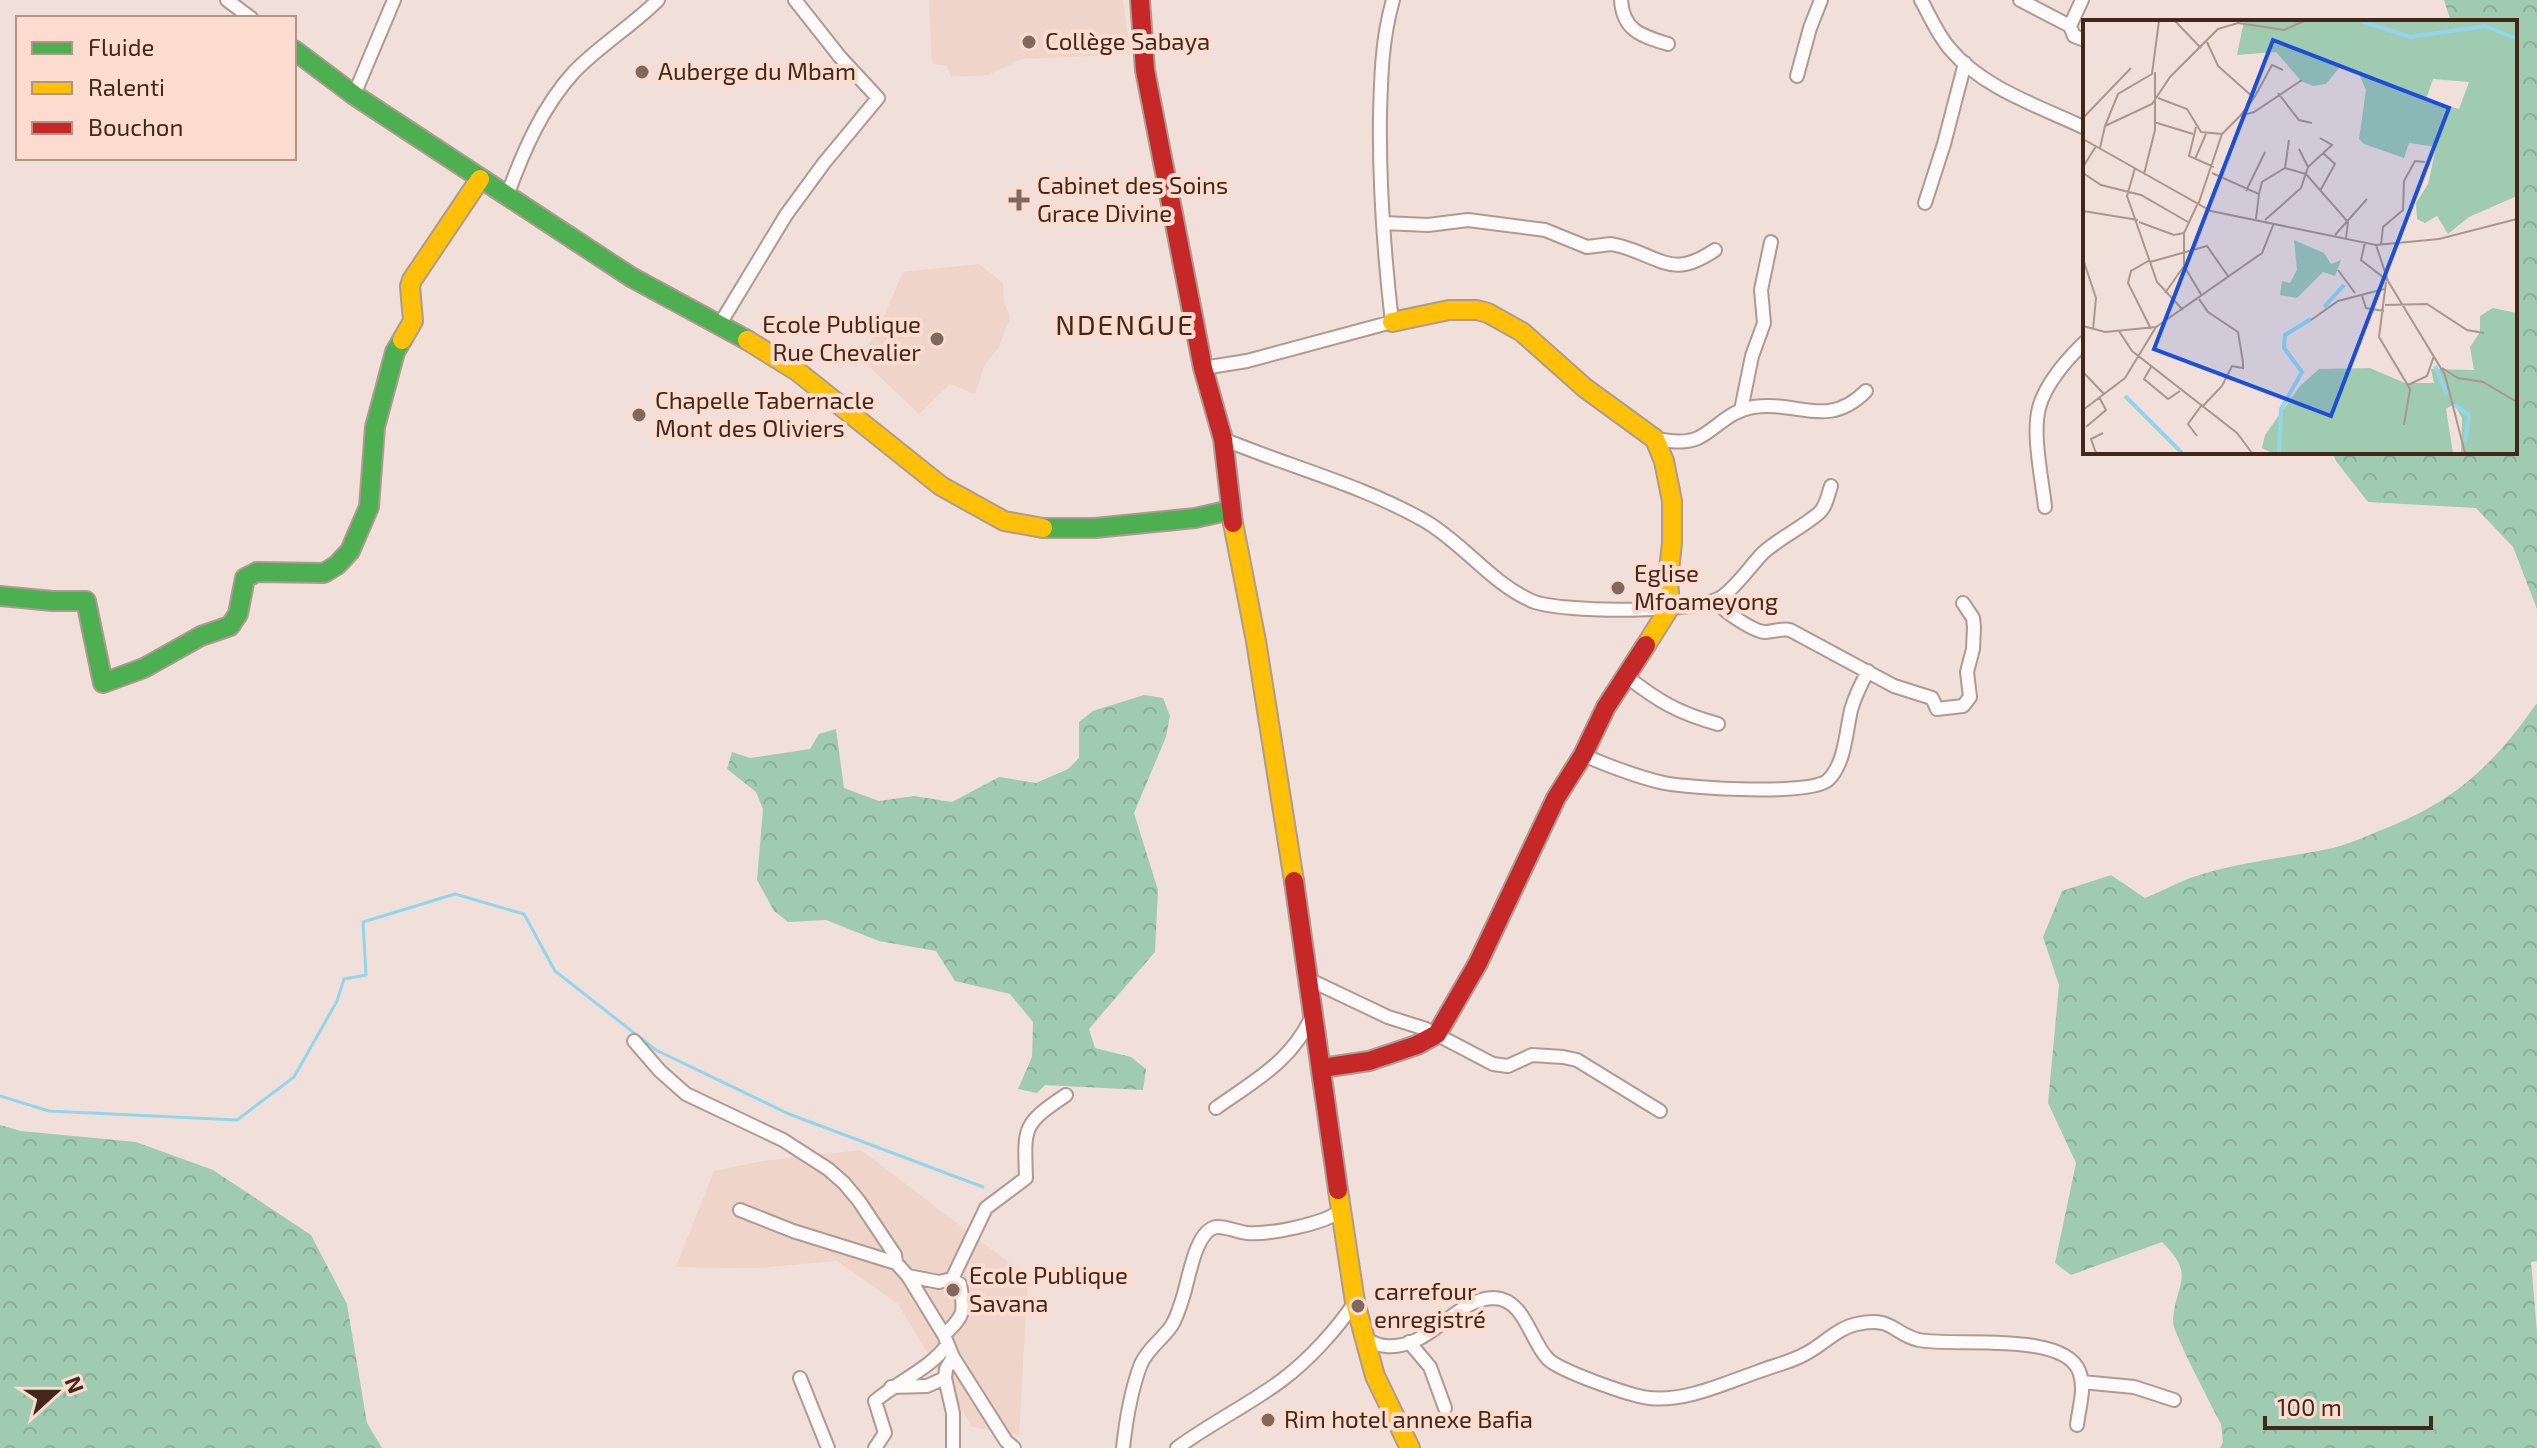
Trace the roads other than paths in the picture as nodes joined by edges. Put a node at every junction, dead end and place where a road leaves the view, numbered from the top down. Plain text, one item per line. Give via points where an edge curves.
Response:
1 (227, 0) edge
2 (394, 0) edge
3 (658, 0) edge
4 (795, 0) edge
5 (1140, 0) edge
6 (1393, 0) edge
7 (1621, 0) edge
8 (1821, 0) edge
9 (1921, 0) edge
10 (2020, 0) edge
11 (2082, 0) edge
12 (248, 16) edge
13 (2070, 26) junction
14 (2083, 39) edge
15 (1668, 44) dead end
16 (296, 52) edge
17 (1965, 63) junction
18 (1797, 76) dead end
19 (354, 95) junction
20 (2083, 127) edge
21 (480, 179) junction
22 (507, 196) junction
23 (1925, 203) dead end
24 (1383, 223) junction
25 (1771, 242) dead end
26 (1715, 250) dead end
27 (1392, 322) junction
28 (720, 324) junction
29 (2083, 344) edge
30 (1203, 368) junction
31 (1866, 391) dead end
32 (1741, 410) junction
33 (1223, 439) junction
34 (1655, 439) junction
35 (1831, 486) dead end
36 (2045, 507) dead end
37 (1231, 510) junction
38 (0, 596) edge
39 (1722, 598) junction
40 (1963, 603) dead end
41 (1670, 607) junction
42 (1868, 671) junction
43 (1626, 676) junction
44 (1718, 724) dead end
45 (1583, 755) junction
46 (1310, 980) junction
47 (1314, 1011) junction
48 (1437, 1034) junction
49 (634, 1041) dead end
50 (1322, 1068) junction
51 (1066, 1095) dead end
52 (1216, 1108) dead end
53 (1660, 1111) dead end
54 (740, 1210) dead end
55 (1341, 1210) junction
56 (896, 1263) junction
57 (908, 1276) junction
58 (952, 1279) junction
59 (1355, 1302) junction
60 (1363, 1338) junction
61 (1409, 1342) junction
62 (948, 1346) junction
63 (800, 1378) dead end
64 (945, 1378) junction
65 (2082, 1382) junction
66 (891, 1387) junction
67 (2174, 1400) dead end
68 (1445, 1408) dead end
69 (2077, 1425) dead end
70 (828, 1448) edge
71 (875, 1448) edge
72 (953, 1448) edge
73 (1014, 1448) edge
74 (1123, 1448) edge
75 (1177, 1448) edge
76 (1410, 1448) edge

1 - 12 street
2 - 19 street
3 - 22 street via 599,49 557,94 528,143
4 - 28 street via 878,98 786,215
5 - 30 street via 1145,70
6 - 24 street via 1381,79
7 - 15 street via 1625,23
8 - 18 street
9 - 17 street via 1935,28
10 - 13 street
11 - 13 street
13 - 14 street via 2074,36
16 - 19 street
17 - 20 street via 2011,94
17 - 23 street
19 - 21 street
21 - 22 street
21 - 38 street via 412,280 413,321 395,352 375,427 369,507 350,551 337,565 324,573 250,574 230,626 103,683 86,601
22 - 28 street via 631,277
24 - 26 street via 1468,220 1545,230 1587,247 1611,244 1681,266
24 - 27 street
25 - 32 street via 1761,290 1764,323
27 - 30 street
27 - 34 street via 1449,310 1488,313 1522,332 1585,388
28 - 37 street via 797,371 941,486 1004,521 1095,528
29 - 36 street via 2039,407
30 - 33 street
31 - 32 street via 1837,411 1770,405
32 - 34 street via 1699,437
33 - 37 street
33 - 41 street via 1344,483 1426,522 1532,601 1584,610
34 - 41 street via 1672,501
35 - 39 street via 1819,513 1771,546
37 - 46 street
39 - 41 street
39 - 42 street via 1725,611 1759,632 1790,630
40 - 42 street via 1973,618 1974,637 1966,705 1937,709 1932,698 1903,691
41 - 43 street
42 - 45 street via 1836,767 1817,785 1750,790 1680,786
43 - 44 street via 1680,712
43 - 45 street
45 - 48 street
46 - 47 street
46 - 48 street
47 - 50 street
47 - 52 street via 1285,1058
48 - 50 street via 1369,1061
48 - 53 street via 1502,1066 1532,1055 1577,1060
49 - 56 street via 686,1094 783,1140 828,1169 859,1201
50 - 55 street
51 - 58 street via 1035,1116 1024,1139 1026,1178 986,1208
54 - 56 street
55 - 59 street
55 - 74 street via 1307,1225 1244,1233 1221,1227 1204,1235 1176,1317 1142,1361
56 - 57 street
57 - 58 street
57 - 62 street
58 - 62 street via 960,1284 964,1307
59 - 60 street
59 - 75 street via 1283,1380
60 - 61 street via 1386,1347
60 - 76 street
61 - 65 street via 1474,1303 1493,1298 1510,1302 1549,1360 1651,1398 1706,1390 1797,1358 1848,1326 1872,1322 1889,1323 1916,1339 2040,1347 2071,1360
61 - 68 street via 1430,1367
62 - 64 street
62 - 66 street
62 - 73 street
63 - 70 street
64 - 66 street via 927,1386
64 - 72 street
65 - 67 street via 2134,1387
65 - 69 street
66 - 71 street via 875,1401 885,1433

